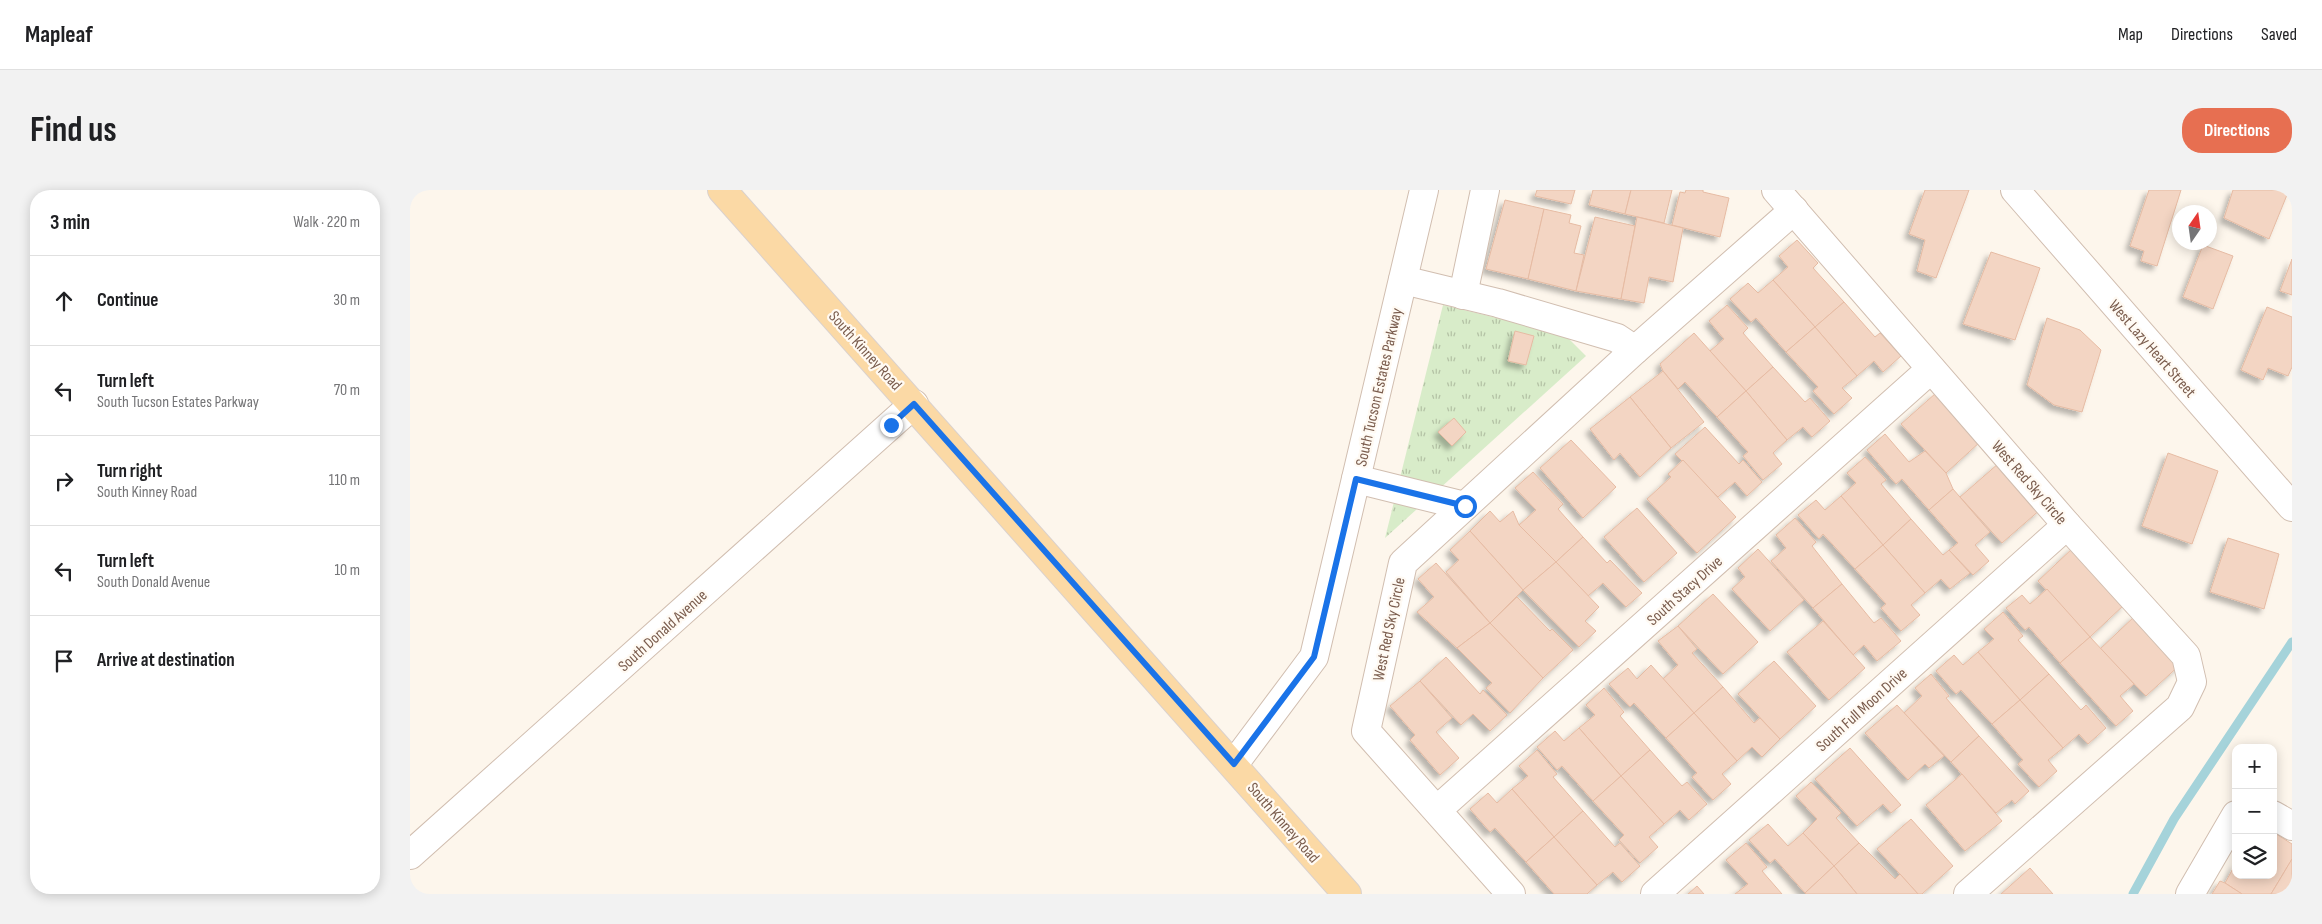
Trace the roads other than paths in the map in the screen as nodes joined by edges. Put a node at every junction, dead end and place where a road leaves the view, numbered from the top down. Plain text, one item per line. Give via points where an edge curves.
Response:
1 (722, 190) edge
2 (1424, 190) edge
3 (1486, 190) edge
4 (1776, 190) edge
5 (2015, 190) edge
6 (1794, 210) junction
7 (1403, 280) junction
8 (1463, 295) junction
9 (1635, 350) junction
10 (1931, 369) junction
11 (914, 404) junction
12 (1356, 479) junction
13 (1465, 506) junction
14 (2292, 507) edge
15 (2067, 525) junction
16 (1234, 764) junction
17 (1437, 810) junction
18 (2277, 818) edge
19 (2232, 822) edge
20 (2292, 826) edge
21 (410, 855) edge
22 (1347, 894) edge
23 (1511, 894) edge
24 (1655, 894) edge
25 (1968, 894) edge
26 (2190, 894) edge

1 - 11 main road, South Kinney Road
2 - 7 street, South Tucson Estates Parkway
3 - 8 street
4 - 6 street
5 - 14 street, West Lazy Heart Street
6 - 9 street, West Red Sky Circle
6 - 10 street, West Red Sky Circle
7 - 8 street
7 - 12 street, South Tucson Estates Parkway
8 - 9 street via 1617,338
9 - 13 street, West Red Sky Circle
10 - 15 street, West Red Sky Circle
10 - 17 street, South Stacy Drive
11 - 16 main road, South Kinney Road
11 - 21 street, South Donald Avenue
12 - 13 street
12 - 16 street, South Tucson Estates Parkway via 1314,657
13 - 17 street, West Red Sky Circle via 1402,562 1366,731
15 - 24 street, South Full Moon Drive
15 - 25 street, West Red Sky Circle via 2186,656 2192,682 2180,707
16 - 22 main road, South Kinney Road
17 - 23 street, West Red Sky Circle
18 - 20 street
19 - 26 street

